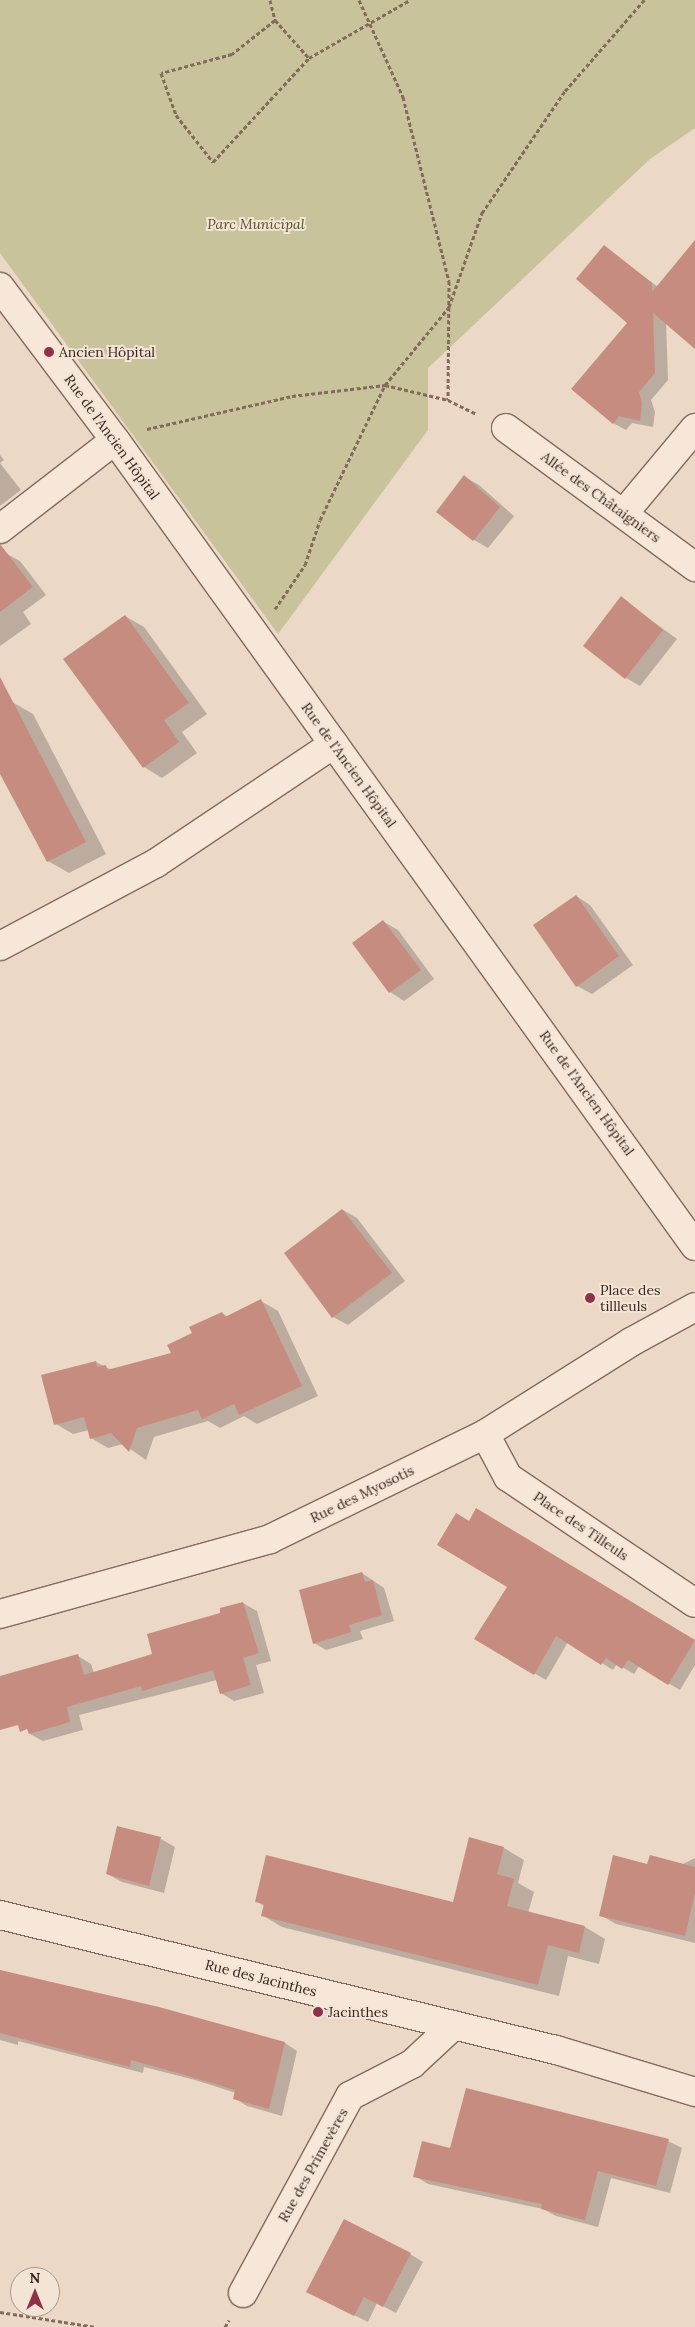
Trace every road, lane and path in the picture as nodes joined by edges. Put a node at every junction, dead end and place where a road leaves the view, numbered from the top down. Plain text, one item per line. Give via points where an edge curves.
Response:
1 (270, 0) edge
2 (360, 0) edge
3 (410, 0) edge
4 (644, 0) edge
5 (275, 20) junction
6 (370, 24) junction
7 (309, 58) junction
8 (0, 287) edge
9 (449, 307) junction
10 (385, 385) junction
11 (448, 400) junction
12 (506, 428) joint
13 (695, 428) edge
14 (115, 440) junction
15 (624, 513) junction
16 (0, 529) edge
17 (695, 567) edge
18 (251, 629) junction
19 (334, 744) junction
20 (0, 946) edge
21 (695, 1246) edge
22 (695, 1307) edge
23 (485, 1434) junction
24 (695, 1603) edge
25 (0, 1614) edge
26 (0, 1915) edge
27 (454, 2025) junction
28 (695, 2092) edge
29 (243, 2293) dead end
30 (0, 2312) edge
31 (96, 2327) edge

1 - 5 path
2 - 6 path
3 - 6 path
4 - 9 path via 565,91 482,213
5 - 7 path
5 - 7 path via 232,54 161,73 176,115 213,162
6 - 7 path
6 - 9 path via 403,97 449,280
8 - 14 street, Rue de l'Ancien Hôpital
9 - 10 path
9 - 11 path
10 - 11 path
10 - 14 path via 292,396 162,424
10 - 18 path via 320,520 305,565 279,606
11 - 12 path
12 - 15 street, Allée des Châtaigniers
13 - 15 street
14 - 16 street
14 - 18 street, Rue de l'Ancien Hôpital
15 - 17 street, Allée des Châtaigniers
18 - 19 street, Rue de l'Ancien Hôpital
19 - 20 street via 156,863
19 - 21 street, Rue de l'Ancien Hôpital
22 - 23 street, Rue des Myosotis via 631,1342
23 - 24 street, Place des Tilleuls via 508,1477
23 - 25 street, Rue des Myosotis via 270,1539
26 - 27 street, Rue des Jacinthes
27 - 28 street, Rue des Jacinthes via 556,2050
27 - 29 street, Rue des Primevères via 412,2064 350,2096
30 - 31 path

